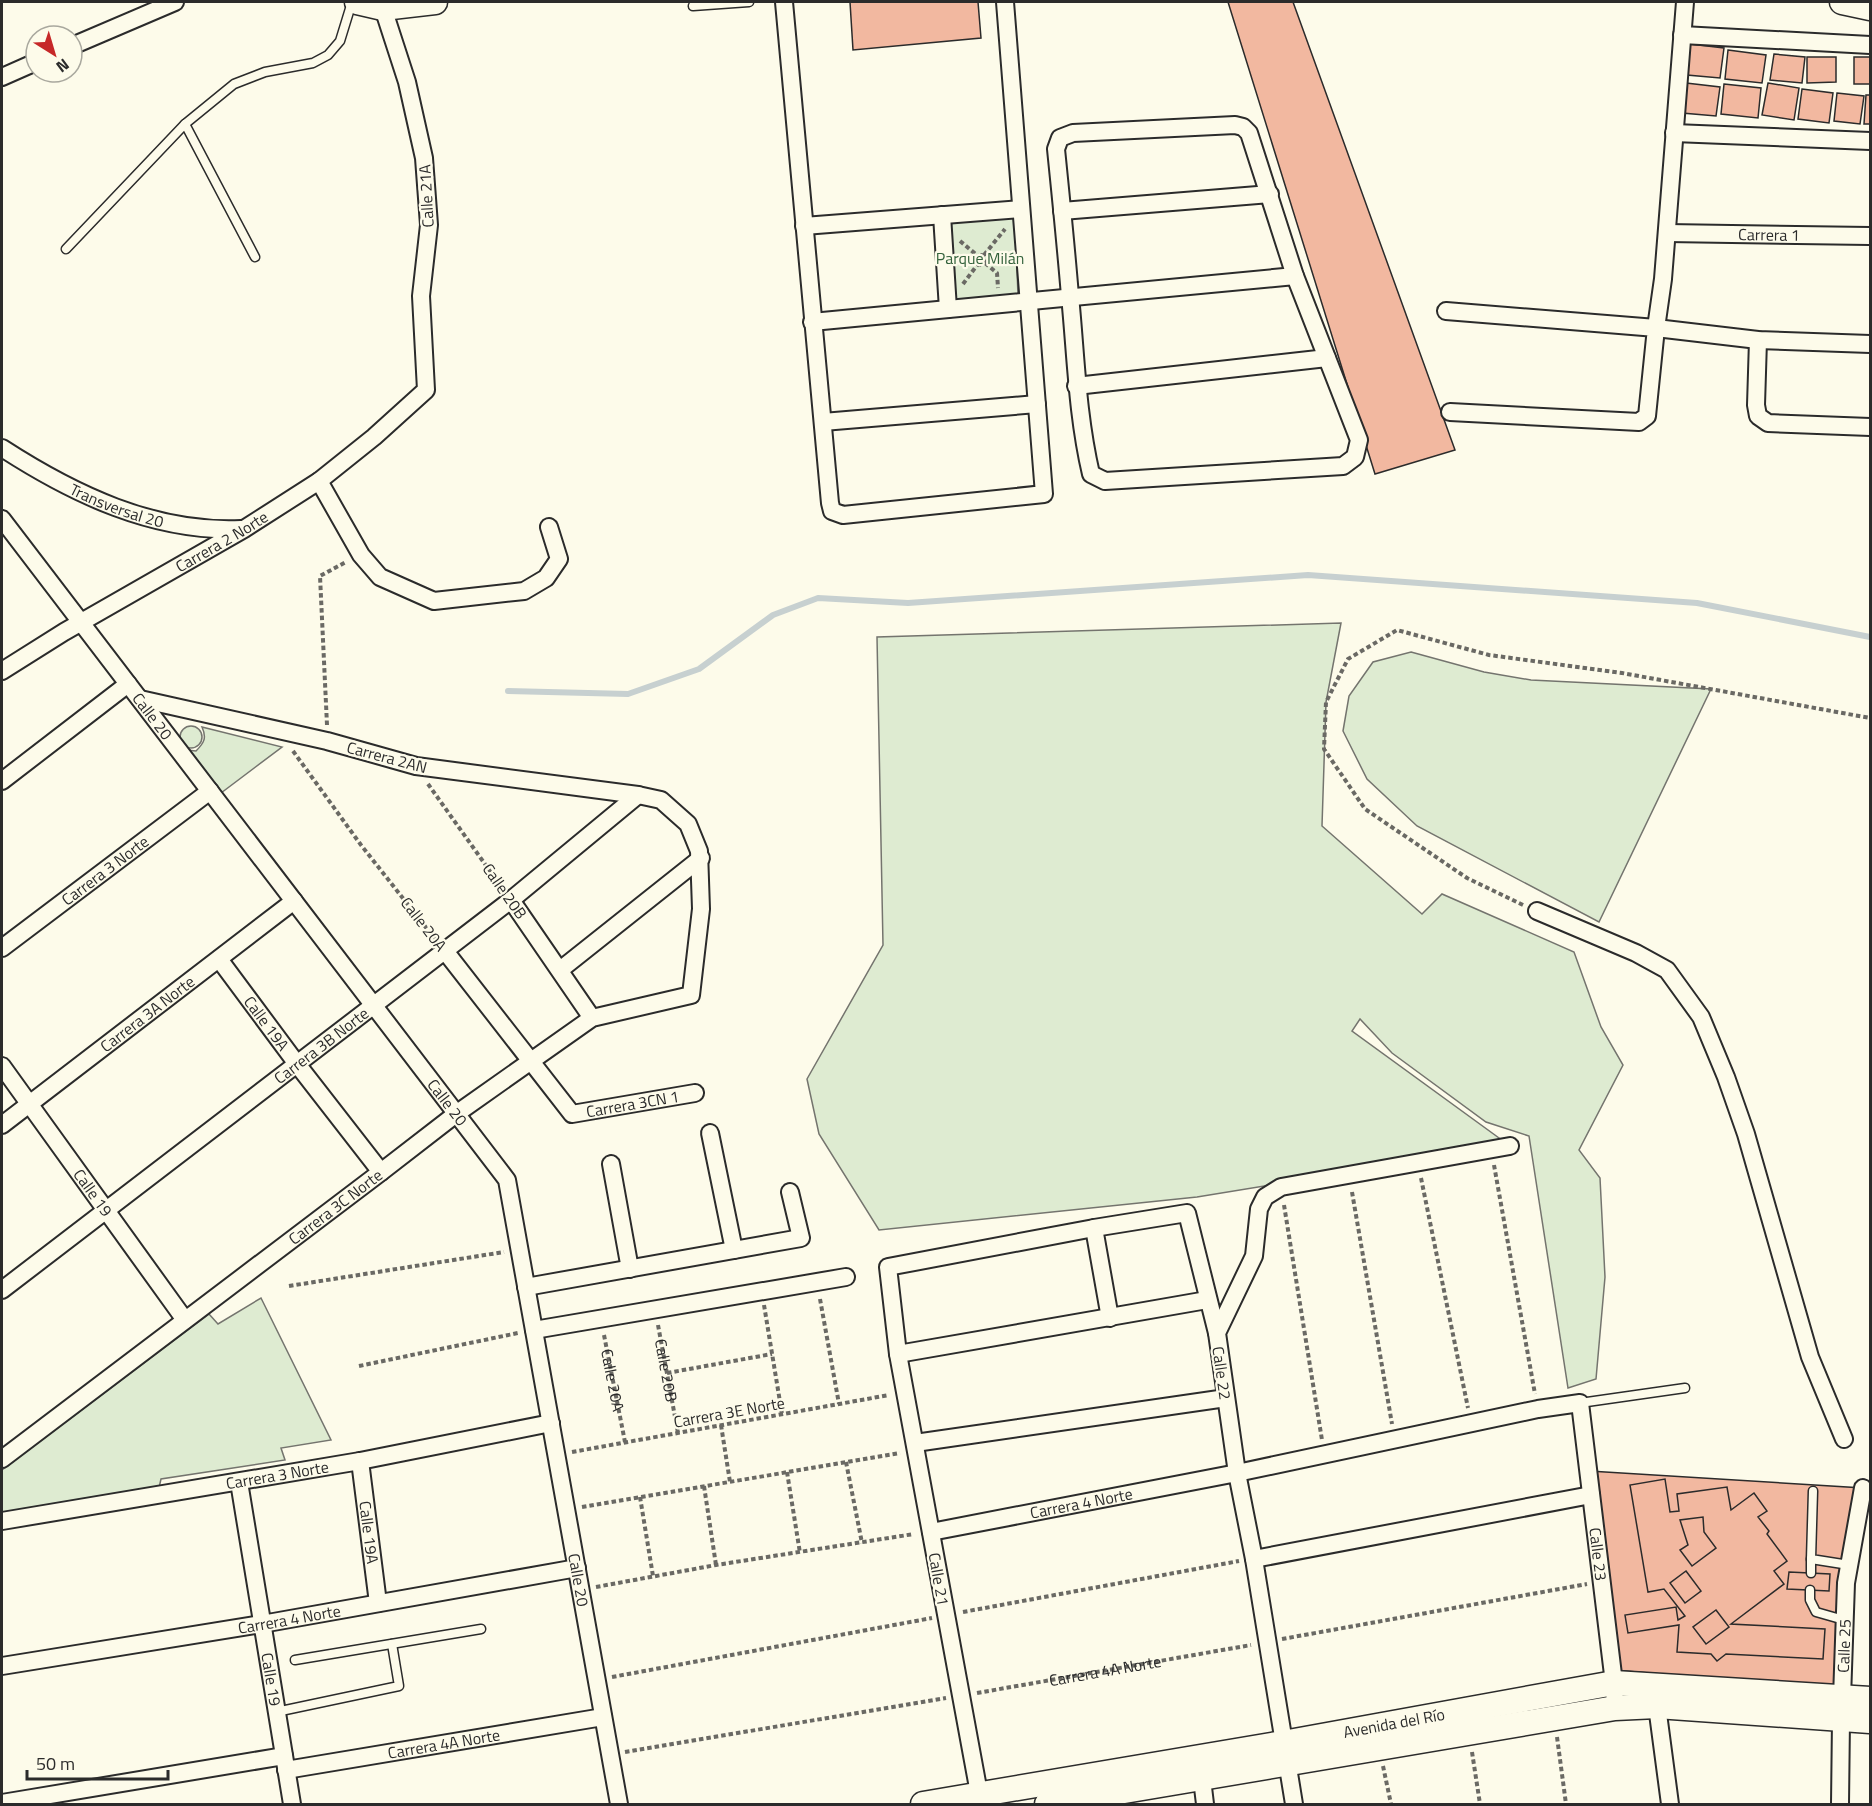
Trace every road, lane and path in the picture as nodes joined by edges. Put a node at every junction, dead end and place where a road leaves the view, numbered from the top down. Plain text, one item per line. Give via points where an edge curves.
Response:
1 (175, 2) edge
2 (352, 2) edge
3 (357, 2) edge
4 (435, 2) edge
5 (749, 2) edge
6 (784, 2) edge
7 (1005, 2) edge
8 (1685, 2) edge
9 (1842, 2) edge
10 (693, 6) dead end
11 (383, 8) junction
12 (1870, 8) edge
13 (1682, 35) junction
14 (84, 41) edge
15 (1870, 45) edge
16 (24, 67) edge
17 (2, 77) edge
18 (185, 124) junction
19 (1674, 134) junction
20 (1870, 141) edge
21 (1270, 194) junction
22 (1021, 208) junction
23 (1062, 211) junction
24 (942, 215) junction
25 (1009, 224) dead end
26 (804, 226) junction
27 (1666, 233) junction
28 (1870, 236) edge
29 (66, 249) dead end
30 (984, 255) junction
31 (255, 257) dead end
32 (985, 263) junction
33 (1295, 276) junction
34 (999, 298) dead end
35 (1070, 298) junction
36 (1029, 302) junction
37 (948, 309) junction
38 (1446, 310) dead end
39 (812, 322) junction
40 (1656, 328) junction
41 (1758, 340) junction
42 (1870, 344) edge
43 (1327, 358) junction
44 (1076, 386) junction
45 (426, 390) joint
46 (1037, 404) junction
47 (1450, 412) dead end
48 (823, 422) junction
49 (1870, 427) edge
50 (2, 448) edge
51 (319, 481) junction
52 (3, 525) edge
53 (549, 527) dead end
54 (244, 529) junction
55 (361, 555) junction
56 (81, 623) junction
57 (2, 671) edge
58 (128, 684) junction
59 (140, 699) junction
60 (1870, 718) edge
61 (279, 731) junction
62 (327, 741) junction
63 (416, 766) junction
64 (2, 781) edge
65 (210, 791) junction
66 (638, 795) junction
67 (700, 858) junction
68 (511, 900) junction
69 (294, 901) junction
70 (1537, 912) joint
71 (2, 948) edge
72 (445, 951) junction
73 (219, 958) junction
74 (560, 970) junction
75 (691, 995) joint
76 (375, 1005) junction
77 (592, 1018) junction
78 (531, 1060) junction
79 (297, 1064) junction
80 (2, 1066) edge
81 (695, 1093) dead end
82 (29, 1104) junction
83 (456, 1114) junction
84 (572, 1114) joint
85 (2, 1125) edge
86 (710, 1132) dead end
87 (1510, 1146) dead end
88 (1491, 1150) junction
89 (1418, 1162) junction
90 (611, 1164) dead end
91 (381, 1173) junction
92 (1349, 1174) junction
93 (1281, 1187) junction
94 (790, 1192) dead end
95 (106, 1210) junction
96 (1094, 1228) junction
97 (520, 1249) junction
98 (734, 1250) junction
99 (630, 1269) junction
100 (846, 1277) dead end
101 (817, 1282) junction
102 (289, 1286) dead end
103 (526, 1287) junction
104 (2, 1290) edge
105 (762, 1291) junction
106 (1207, 1300) junction
107 (655, 1310) junction
108 (1110, 1318) junction
109 (601, 1319) junction
110 (185, 1320) junction
111 (534, 1330) junction
112 (1217, 1333) junction
113 (772, 1354) junction
114 (898, 1354) junction
115 (359, 1366) dead end
116 (667, 1373) junction
117 (1685, 1388) dead end
118 (906, 1392) junction
119 (1226, 1398) junction
120 (1580, 1403) junction
121 (839, 1404) junction
122 (1538, 1409) junction
123 (782, 1414) junction
124 (551, 1424) junction
125 (1471, 1424) junction
126 (721, 1425) junction
127 (678, 1433) junction
128 (1395, 1439) junction
129 (1844, 1439) dead end
130 (625, 1442) junction
131 (915, 1447) junction
132 (1324, 1453) junction
133 (556, 1455) junction
134 (2, 1459) edge
135 (360, 1461) junction
136 (846, 1462) junction
137 (787, 1472) junction
138 (1237, 1473) junction
139 (239, 1482) junction
140 (730, 1482) junction
141 (704, 1486) junction
142 (1863, 1488) dead end
143 (1813, 1491) dead end
144 (1591, 1495) junction
145 (640, 1497) junction
146 (566, 1509) junction
147 (2, 1521) edge
148 (931, 1532) junction
149 (862, 1543) junction
150 (800, 1553) junction
151 (1254, 1558) junction
152 (1811, 1559) junction
153 (716, 1565) junction
154 (1849, 1565) junction
155 (577, 1568) junction
156 (1811, 1573) dead end
157 (653, 1576) junction
158 (1601, 1581) junction
159 (580, 1590) junction
160 (1810, 1590) dead end
161 (378, 1603) junction
162 (945, 1616) junction
163 (1844, 1620) junction
164 (262, 1624) junction
165 (481, 1629) dead end
166 (1266, 1642) junction
167 (392, 1644) junction
168 (295, 1660) dead end
169 (2, 1666) edge
170 (596, 1680) junction
171 (1614, 1683) junction
172 (961, 1696) junction
173 (1870, 1699) edge
174 (1657, 1706) junction
175 (1615, 1708) junction
176 (1842, 1709) junction
177 (276, 1712) junction
178 (603, 1717) junction
179 (1554, 1718) junction
180 (1870, 1722) edge
181 (1469, 1734) junction
182 (1379, 1748) junction
183 (1285, 1754) junction
184 (610, 1755) junction
185 (285, 1763) junction
186 (1202, 1779) junction
187 (980, 1800) edge
188 (1092, 1800) edge
189 (2, 1803) edge
190 (292, 1804) edge
191 (619, 1804) edge
192 (923, 1804) edge
193 (1047, 1804) edge
194 (1205, 1804) edge
195 (1294, 1804) edge
196 (1391, 1804) edge
197 (1480, 1804) edge
198 (1566, 1804) edge
199 (1670, 1804) edge
200 (1840, 1804) edge

1 - 14 street
2 - 18 lane via 340,40 328,55 313,63 265,72 234,84
3 - 11 street
4 - 11 street
5 - 10 lane
6 - 26 street
7 - 22 street
8 - 13 street
9 - 12 street
11 - 45 street, Calle 21A via 408,82 424,158 429,225 421,296
13 - 15 street
13 - 19 street
16 - 17 street
18 - 29 lane
18 - 31 lane
19 - 20 street
19 - 27 street
21 - 23 street
21 - 23 street via 1249,133 1243,127 1073,133 1060,138 1056,149
21 - 33 street
22 - 24 street
22 - 36 street
23 - 35 street
24 - 26 street
24 - 37 street
25 - 30 path
26 - 39 street
27 - 28 street, Carrera 1
27 - 40 street
30 - 32 path
30 - 32 path via 978,255 976,261
32 - 34 path via 997,273
33 - 35 street
33 - 43 street
35 - 36 street
35 - 44 street
36 - 37 street
36 - 46 street
37 - 39 street
38 - 40 street
39 - 48 street
40 - 41 street
40 - 47 street via 1647,416 1639,422
41 - 42 street
41 - 49 street via 1758,416 1768,423
43 - 44 street
43 - 44 street via 1359,440 1355,457 1343,466 1105,481 1092,474
45 - 51 street, Carrera 2 Norte
46 - 48 street
46 - 48 street via 1044,494 843,515 832,511
50 - 54 street, Transversal 20 via 38,471 114,508 196,528
51 - 54 street, Carrera 2 Norte
51 - 55 street
52 - 56 street, Calle 20
53 - 55 street via 559,559 546,578 524,591 434,601 380,577
54 - 56 street, Carrera 2 Norte
55 - 62 path via 320,576
56 - 57 street, Carrera 2 Norte
56 - 58 street, Calle 20
58 - 59 street, Calle 20
58 - 64 street
59 - 61 street, Carrera 2AN
59 - 65 street, Calle 20
60 - 70 path via 1622,673 1489,655 1396,630 1348,659 1326,702 1324,749 1365,809 1467,878
61 - 62 street, Carrera 2AN
61 - 72 path, Calle 20A via 361,845
62 - 63 street, Carrera 2AN
63 - 66 street, Carrera 2AN
63 - 68 path, Calle 20B
65 - 69 street, Calle 20
65 - 71 street, Carrera 3 Norte
66 - 67 street, Carrera 2AN via 661,800 688,824
66 - 68 street, Carrera 3B Norte
67 - 74 street
67 - 75 street, Carrera 2AN via 701,909
68 - 72 street, Carrera 3B Norte
68 - 74 street, Calle 20B
69 - 73 street, Carrera 3A Norte
69 - 76 street, Calle 20
70 - 129 street via 1667,970 1701,1017 1746,1134 1810,1357
72 - 76 street, Carrera 3B Norte
72 - 78 street, Calle 20A
73 - 79 street, Calle 19A
73 - 82 street, Carrera 3A Norte
74 - 77 street, Calle 20B
75 - 77 street, Carrera 3C Norte
76 - 79 street, Carrera 3B Norte
76 - 83 street, Calle 20
77 - 78 street, Carrera 3C Norte
78 - 83 street, Carrera 3C Norte
78 - 84 street, Calle 20A
79 - 91 street, Calle 19A
79 - 95 street, Carrera 3B Norte
80 - 82 street, Calle 19
81 - 84 street, Carrera 3CN 1
82 - 85 street, Carrera 3A Norte
82 - 95 street, Calle 19
83 - 91 street, Carrera 3C Norte
83 - 97 street, Calle 20 via 507,1180
86 - 98 street
87 - 88 street
88 - 89 street
88 - 122 path
89 - 92 street
89 - 125 path
90 - 99 street
91 - 110 street, Carrera 3C Norte
92 - 93 street
92 - 128 path
93 - 112 street, Calle 22 via 1265,1197 1259,1209 1254,1256
93 - 132 path
94 - 98 street via 801,1238
95 - 104 street, Carrera 3B Norte
95 - 110 street, Calle 19
96 - 106 street via 1187,1213
96 - 108 street
96 - 114 street, Calle 21 via 888,1267
97 - 102 path
97 - 103 street, Calle 20
98 - 99 street
99 - 103 street
100 - 101 street
101 - 105 street
101 - 121 path
103 - 111 street, Calle 20
105 - 107 street
105 - 113 path
106 - 108 street
106 - 112 street
107 - 109 street
107 - 116 path, Calle 20B
108 - 114 street
109 - 111 street
109 - 130 path, Calle 20A
110 - 134 street, Carrera 3C Norte
111 - 115 path
111 - 124 street, Calle 20
112 - 119 street, Calle 22
113 - 116 path
113 - 123 path
114 - 118 street, Calle 21
116 - 127 path, Calle 20B
117 - 120 lane
118 - 121 path, Carrera 3E Norte
118 - 131 street, Calle 21
119 - 131 street
119 - 138 street, Calle 22
120 - 122 street, Carrera 4 Norte
120 - 144 street, Calle 23
121 - 123 path, Carrera 3E Norte
122 - 125 street, Carrera 4 Norte
123 - 126 path, Carrera 3E Norte
124 - 133 street, Calle 20
124 - 135 street, Carrera 3 Norte
125 - 128 street, Carrera 4 Norte
126 - 127 path, Carrera 3E Norte
126 - 140 path
127 - 130 path, Carrera 3E Norte
128 - 132 street, Carrera 4 Norte
130 - 133 path, Carrera 3E Norte
131 - 136 path
131 - 148 street, Calle 21
132 - 138 street, Carrera 4 Norte
133 - 146 street, Calle 20
135 - 139 street, Carrera 3 Norte
135 - 161 street, Calle 19A
136 - 137 path
136 - 149 path
137 - 140 path
137 - 150 path
138 - 148 street, Carrera 4 Norte
138 - 151 street, Calle 22
139 - 147 street, Carrera 3 Norte
139 - 164 street, Calle 19
140 - 141 path
141 - 145 path
141 - 153 path
142 - 154 street, Calle 25
143 - 152 lane
144 - 151 street
144 - 158 street, Calle 23
145 - 146 path
145 - 157 path
146 - 155 street, Calle 20
148 - 149 path
148 - 162 street, Calle 21
149 - 150 path
150 - 153 path
151 - 162 path
151 - 166 street, Calle 22
152 - 154 lane
152 - 156 lane
153 - 157 path
154 - 163 street, Calle 25
155 - 159 street, Calle 20
155 - 161 street, Carrera 4 Norte
157 - 159 path
158 - 166 path, Carrera 4A Norte
158 - 171 street, Calle 23
159 - 170 street, Calle 20
160 - 163 lane via 1816,1612
161 - 164 street, Carrera 4 Norte
162 - 170 path
162 - 172 street, Calle 21
163 - 176 street, Calle 25
164 - 169 street, Carrera 4 Norte
164 - 177 street, Calle 19
165 - 167 lane
166 - 172 path, Carrera 4A Norte
166 - 183 street, Calle 22
167 - 168 lane
167 - 177 lane via 399,1686
170 - 178 street, Calle 20
171 - 175 street, Calle 23
171 - 176 street, Avenida del Río
171 - 183 street, Avenida del Río
172 - 184 path, Carrera 4A Norte
172 - 187 street, Calle 21
173 - 176 street, Avenida del Río
174 - 175 street, Avenida del Río
174 - 176 street, Avenida del Río
174 - 199 street
175 - 179 street, Avenida del Río
176 - 180 street, Avenida del Río
176 - 200 street, Calle 25
177 - 185 street, Calle 19
178 - 184 street, Calle 20
178 - 185 street, Carrera 4A Norte
179 - 181 street, Avenida del Río
179 - 198 path
181 - 182 street, Avenida del Río
181 - 197 path
182 - 183 street, Avenida del Río
182 - 196 path
183 - 186 street, Avenida del Río
183 - 187 street, Avenida del Río
183 - 195 street, Calle 22
184 - 191 street, Calle 20
185 - 189 street, Carrera 4A Norte
185 - 190 street, Calle 19
186 - 188 street, Avenida del Río
186 - 194 street
187 - 192 street, Avenida del Río
188 - 193 street, Avenida del Río

